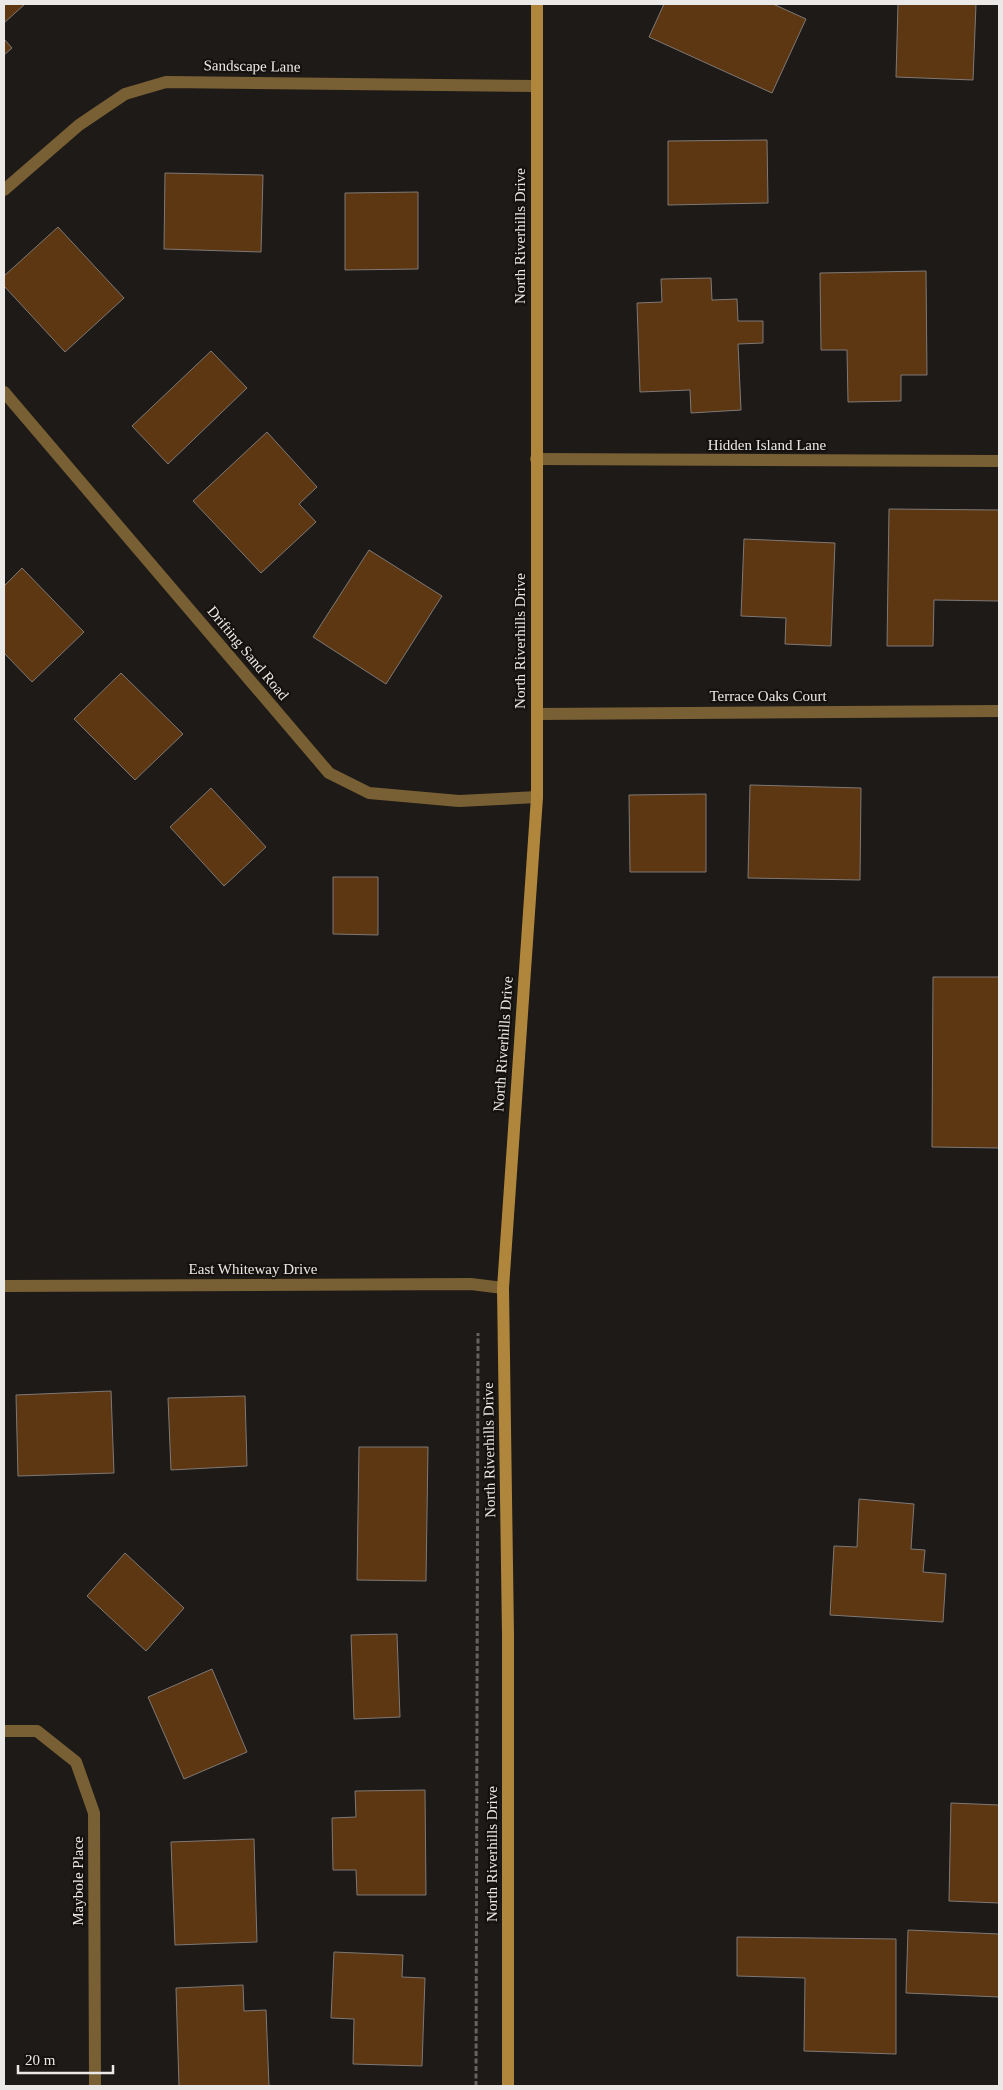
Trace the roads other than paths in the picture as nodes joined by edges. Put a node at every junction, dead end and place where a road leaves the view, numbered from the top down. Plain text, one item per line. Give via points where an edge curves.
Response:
1 (537, 4) edge
2 (536, 86) junction
3 (4, 190) edge
4 (4, 392) edge
5 (536, 459) junction
6 (999, 461) edge
7 (999, 711) edge
8 (537, 714) junction
9 (537, 797) junction
10 (4, 1286) edge
11 (503, 1288) junction
12 (4, 1731) edge
13 (95, 2086) edge
14 (508, 2086) edge

1 - 2 street, North Riverhills Drive
2 - 3 street, Sandscape Lane via 166,82 125,94 79,125
2 - 5 street, North Riverhills Drive
4 - 9 street, Drifting Sand Road via 329,773 369,793 459,800
5 - 6 street, Hidden Island Lane
5 - 8 street, North Riverhills Drive
7 - 8 street, Terrace Oaks Court
8 - 9 street, North Riverhills Drive
9 - 11 street, North Riverhills Drive
10 - 11 street, East Whiteway Drive via 470,1284
11 - 14 street, North Riverhills Drive via 508,1635
12 - 13 street, Maybole Place via 36,1731 76,1762 94,1814

